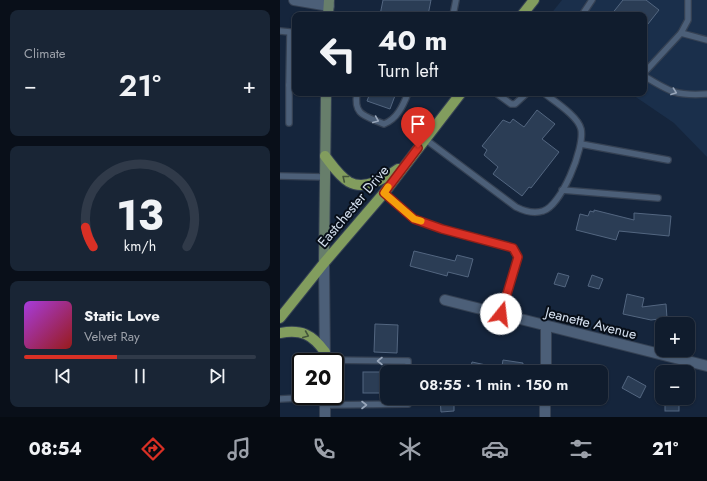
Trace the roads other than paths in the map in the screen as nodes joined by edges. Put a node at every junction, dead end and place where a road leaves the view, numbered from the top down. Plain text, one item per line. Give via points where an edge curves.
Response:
1 (294, 0) edge
2 (456, 0) edge
3 (534, 0) edge
4 (592, 0) edge
5 (688, 0) edge
6 (329, 7) edge
7 (454, 12) edge
8 (524, 12) edge
9 (584, 12) edge
10 (280, 31) edge
11 (681, 33) junction
12 (707, 40) edge
13 (647, 71) edge
14 (647, 76) edge
15 (292, 85) edge
16 (707, 94) edge
17 (326, 96) edge
18 (356, 96) edge
19 (406, 96) edge
20 (457, 96) edge
21 (500, 96) edge
22 (524, 96) edge
23 (548, 96) edge
24 (289, 123) dead end
25 (425, 139) junction
26 (581, 144) junction
27 (325, 156) junction
28 (668, 160) dead end
29 (405, 165) junction
30 (280, 176) edge
31 (325, 177) junction
32 (562, 190) junction
33 (384, 193) junction
34 (658, 198) dead end
35 (324, 263) junction
36 (445, 300) dead end
37 (501, 314) junction
38 (280, 318) edge
39 (546, 326) junction
40 (280, 333) edge
41 (323, 353) edge
42 (325, 353) edge
43 (344, 359) edge
44 (408, 365) edge
45 (546, 365) edge
46 (707, 366) edge
47 (292, 398) edge
48 (280, 399) edge
49 (344, 401) edge
50 (380, 403) edge
51 (325, 405) edge
52 (545, 405) edge
53 (325, 417) edge
54 (545, 417) edge

1 - 6 street
2 - 7 lane
3 - 8 main road
4 - 9 lane
5 - 11 lane via 688,20
10 - 15 lane via 290,32
11 - 12 lane
11 - 13 lane
14 -> 16 lane via 662,88 678,94
15 - 24 lane
17 - 27 main road
18 -> 19 lane via 357,109 365,116 384,124 392,121
20 - 25 main road, Eastchester Drive
21 - 22 lane via 511,104 515,104
23 - 26 lane via 576,119 581,128
25 - 29 main road, Eastchester Drive
25 - 32 lane via 516,207 528,212 542,212 553,206
26 - 28 lane
26 - 32 lane via 568,181
29 -> 27 main road via 383,180 360,185 349,182
27 - 31 main road
29 - 33 main road, Eastchester Drive
30 - 31 lane
31 - 35 main road
32 - 34 lane
33 - 35 main road, Eastchester Drive
33 - 37 lane via 414,219 513,248 518,257
35 - 38 main road, Eastchester Drive
35 - 42 street
36 - 37 street, Jeanette Avenue
37 - 39 street, Jeanette Avenue
39 - 45 street
39 - 46 street, Jeanette Avenue
40 -> 41 main road via 297,331 306,335 318,342
44 -> 43 lane via 408,361
47 - 48 lane
49 -> 50 lane
51 - 53 street
52 - 54 street

